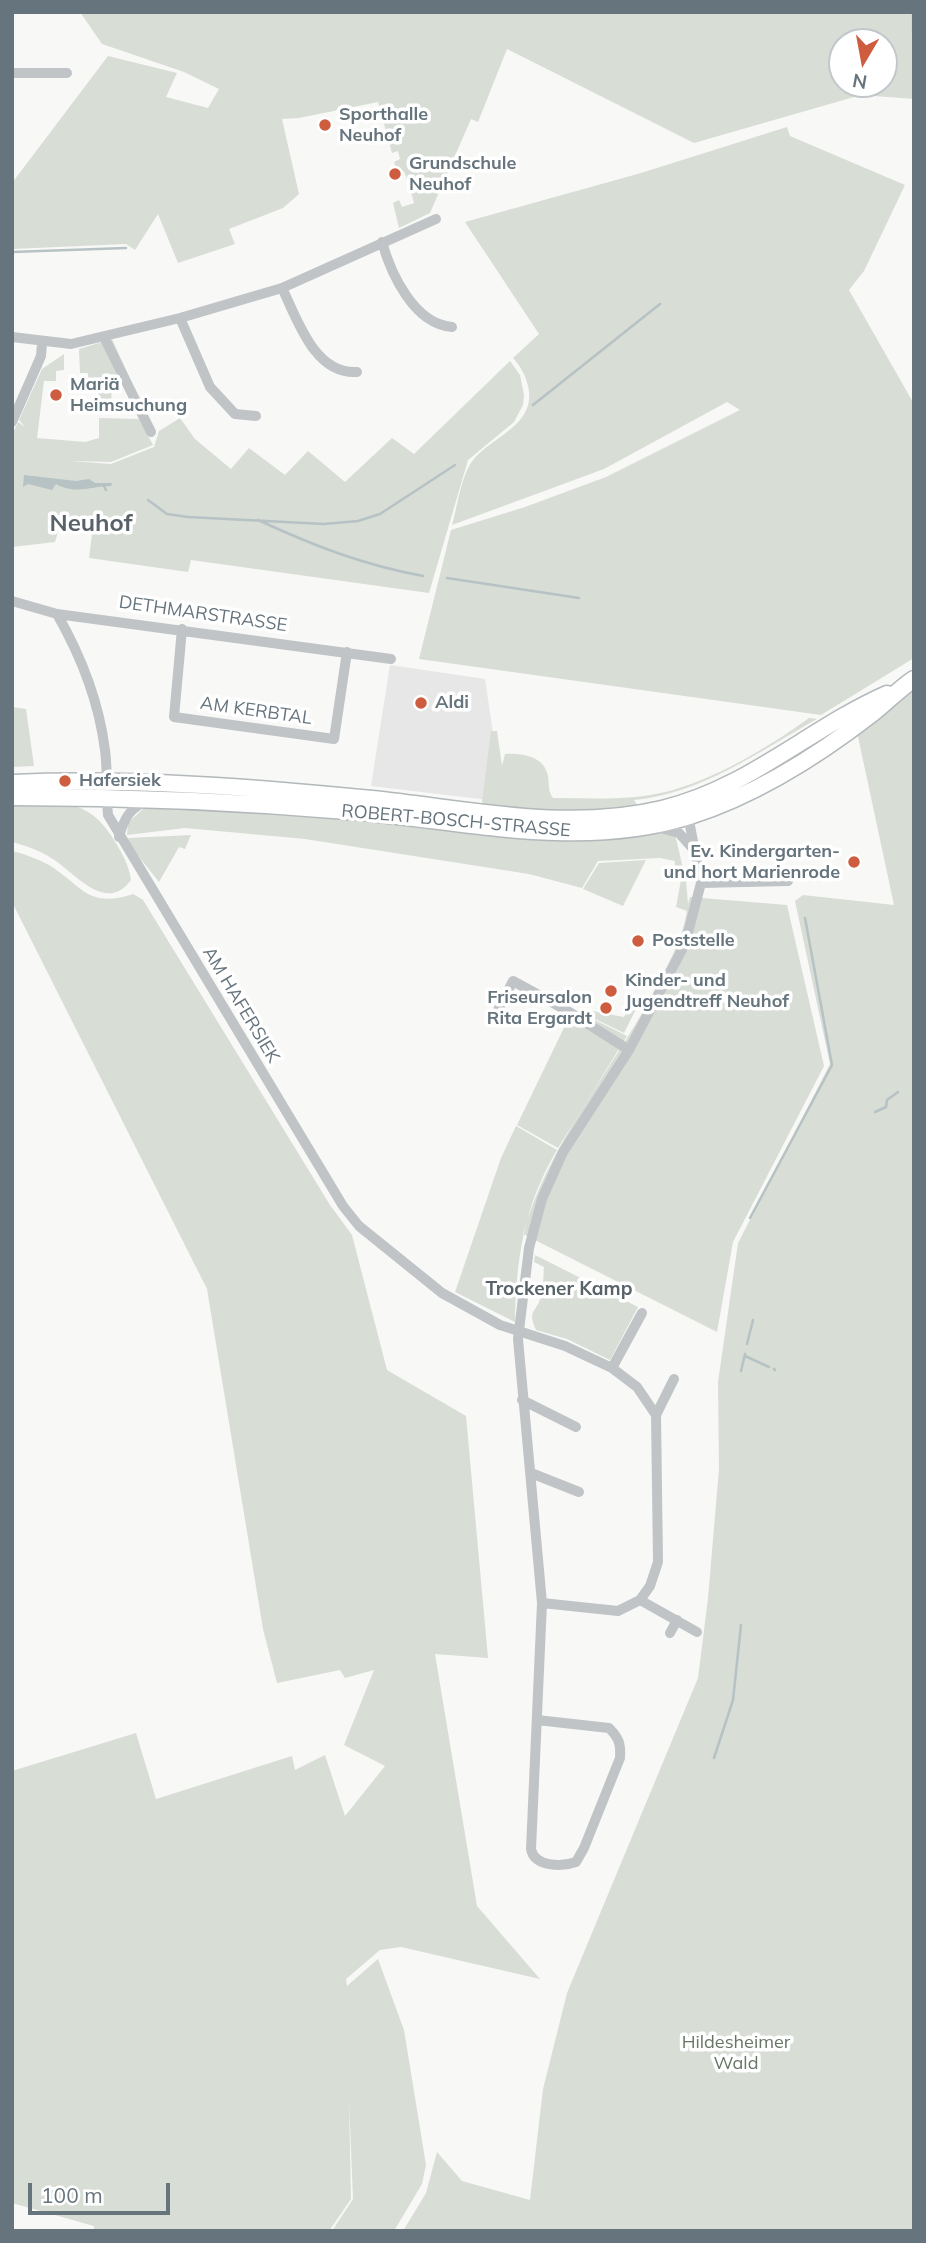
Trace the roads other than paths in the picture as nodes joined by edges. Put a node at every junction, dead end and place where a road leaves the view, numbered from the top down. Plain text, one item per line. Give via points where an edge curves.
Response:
1 (12, 73) edge
2 (67, 74) dead end
3 (436, 219) dead end
4 (382, 242) junction
5 (282, 288) junction
6 (180, 318) junction
7 (452, 327) dead end
8 (12, 337) edge
9 (104, 337) junction
10 (42, 343) junction
11 (357, 372) dead end
12 (256, 416) dead end
13 (12, 422) edge
14 (151, 432) dead end
15 (12, 601) edge
16 (57, 614) junction
17 (182, 629) junction
18 (347, 652) junction
19 (391, 659) dead end
20 (908, 683) edge
21 (12, 783) edge
22 (106, 790) junction
23 (12, 797) edge
24 (152, 798) junction
25 (687, 809) junction
26 (650, 826) junction
27 (119, 837) junction
28 (697, 855) junction
29 (788, 881) dead end
30 (701, 883) junction
31 (497, 1012) dead end
32 (629, 1050) junction
33 (642, 1312) dead end
34 (519, 1329) junction
35 (612, 1368) junction
36 (674, 1379) dead end
37 (522, 1400) junction
38 (656, 1415) junction
39 (576, 1427) dead end
40 (531, 1473) junction
41 (579, 1492) dead end
42 (640, 1600) junction
43 (542, 1603) junction
44 (677, 1620) junction
45 (697, 1632) dead end
46 (670, 1633) dead end
47 (537, 1720) junction

1 - 2 street
3 - 4 street
4 - 5 street
4 - 7 street via 389,265 410,299 440,326
5 - 6 street
5 - 11 street via 319,355 332,366
6 - 9 street
6 - 12 street via 211,387 235,414
8 - 10 street
9 - 10 street via 71,344
9 - 14 street
10 - 13 street
15 - 16 street, DETHMARSTRASSE
16 - 17 street, DETHMARSTRASSE
16 - 22 street, AM HAFERSIEK via 83,665 94,702 106,753
17 - 18 street, DETHMARSTRASSE
17 - 18 street, AM KERBTAL via 174,717 334,739
18 - 19 street, DETHMARSTRASSE
20 - 25 main road, ROBERT-BOSCH-STRASSE
21 - 22 main road, ROBERT-BOSCH-STRASSE
22 - 23 main road, ROBERT-BOSCH-STRASSE
22 - 24 main road, ROBERT-BOSCH-STRASSE
22 - 25 main road, ROBERT-BOSCH-STRASSE via 242,787 550,819
22 - 27 street, AM HAFERSIEK via 108,815
24 - 26 main road, ROBERT-BOSCH-STRASSE via 348,811 551,832
24 - 27 street via 131,809
25 - 26 main road, ROBERT-BOSCH-STRASSE
25 - 28 street
26 - 28 street via 679,833
27 - 34 street, AM HAFERSIEK via 320,1172 359,1226 442,1293 500,1325
28 - 30 street
29 - 30 street
30 - 32 street via 685,944
31 - 32 street via 513,981
32 - 34 street via 563,1152 542,1199 529,1248
33 - 35 street
34 - 35 street, AM HAFERSIEK
34 - 37 street
35 - 38 street, AM HAFERSIEK via 637,1387
36 - 38 street
37 - 39 street
37 - 40 street
38 - 42 street via 658,1562
40 - 41 street
40 - 43 street
42 - 43 street via 618,1611
42 - 44 street
43 - 47 street
44 - 45 street
44 - 46 street
47 - 47 street via 530,1814 532,1856 567,1865 576,1862 584,1849 618,1765 621,1746 609,1728

